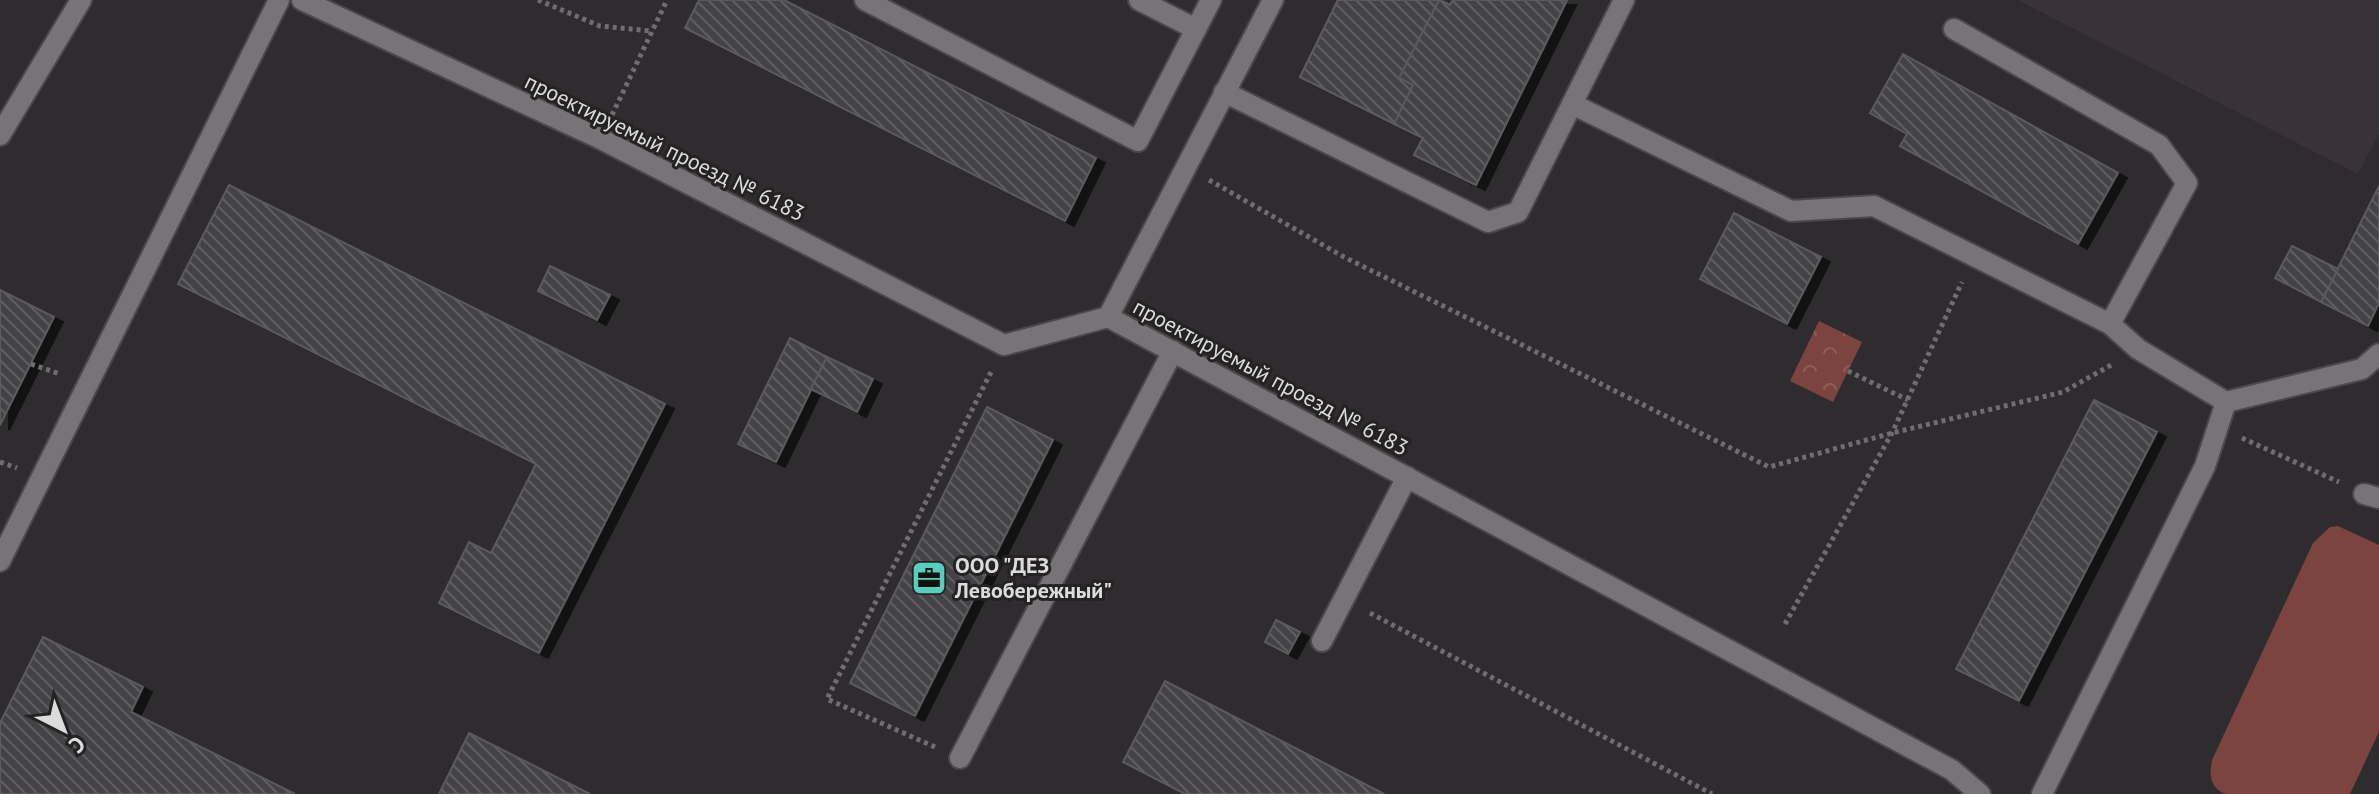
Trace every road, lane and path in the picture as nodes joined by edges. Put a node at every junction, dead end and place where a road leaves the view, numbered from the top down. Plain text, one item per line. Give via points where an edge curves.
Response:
1 (81, 0) edge
2 (279, 0) edge
3 (302, 0) edge
4 (538, 0) edge
5 (667, 0) edge
6 (865, 0) edge
7 (1139, 0) edge
8 (1211, 0) edge
9 (1273, 0) edge
10 (1624, 0) edge
11 (1196, 29) junction
12 (1954, 29) dead end
13 (651, 31) junction
14 (1224, 92) junction
15 (618, 101) dead end
16 (1572, 104) junction
17 (0, 135) edge
18 (1185, 166) junction
19 (1974, 256) junction
20 (1108, 317) junction
21 (2110, 324) junction
22 (1004, 345) junction
23 (2138, 349) junction
24 (1173, 351) junction
25 (2379, 354) edge
26 (31, 364) dead end
27 (1848, 371) dead end
28 (64, 376) dead end
29 (1908, 400) junction
30 (2226, 402) junction
31 (2220, 427) junction
32 (1892, 433) junction
33 (0, 462) edge
34 (18, 468) dead end
35 (1407, 477) junction
36 (2371, 496) edge
37 (0, 561) edge
38 (1343, 600) junction
39 (1785, 624) dead end
40 (1322, 641) dead end
41 (960, 758) joint
42 (1712, 794) edge
43 (1980, 794) edge
44 (2042, 794) edge

1 - 17 street
2 - 37 street
3 - 22 street, проектируемый проезд № 6183 via 601,139
4 - 13 path via 600,26
5 - 13 path
6 - 11 street via 1138,141
7 - 11 street
8 - 11 street
9 - 14 street
10 - 16 street
12 - 21 street via 2159,145 2187,183
13 - 15 path
14 - 16 street via 1488,222 1518,212
14 - 18 street
16 - 19 street via 1791,211 1874,206
18 - 20 street
18 - 32 path via 1344,257 1769,467
19 - 21 street
19 - 29 path
20 - 22 street, проектируемый проезд № 6183
20 - 24 street, проектируемый проезд № 6183
21 - 23 street
22 - 41 path via 827,699
23 - 30 street
23 - 32 path via 2063,392
24 - 35 street, проектируемый проезд № 6183
24 - 41 street
25 - 30 street via 2362,369
26 - 28 path
27 - 29 path
29 - 32 path
30 - 31 street
31 - 36 path
31 - 44 street
32 - 39 path
33 - 34 path
35 - 38 street
35 - 43 street, проектируемый проезд № 6183 via 1952,770
38 - 40 street
38 - 42 path

